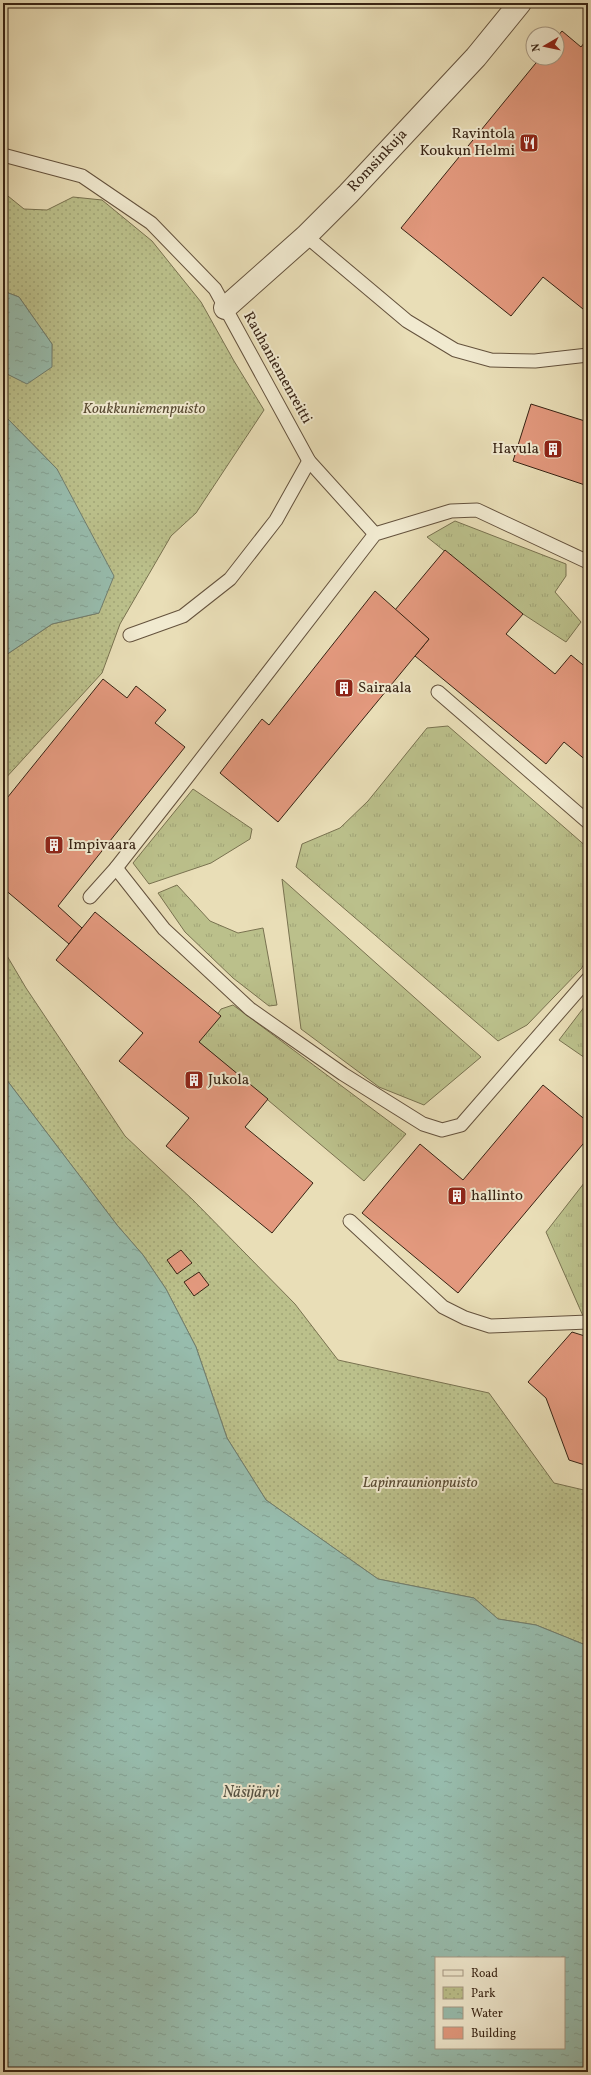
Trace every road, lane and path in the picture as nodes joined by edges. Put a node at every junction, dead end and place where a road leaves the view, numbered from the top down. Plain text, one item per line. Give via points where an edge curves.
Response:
1 (520, 3) edge
2 (3, 155) edge
3 (306, 236) junction
4 (225, 308) junction
5 (588, 355) edge
6 (310, 461) junction
7 (375, 534) junction
8 (588, 562) edge
9 (130, 635) dead end
10 (438, 692) dead end
11 (588, 822) edge
12 (116, 868) junction
13 (90, 898) dead end
14 (588, 979) edge
15 (350, 1221) dead end
16 (588, 1322) edge

1 - 3 street, Romsinkuja via 476,57
2 - 4 lane, Rauhaniemenreitti via 82,176 139,214 151,223 214,289
3 - 4 street, Romsinkuja
3 - 5 lane via 407,321 455,350 492,360 535,361
4 - 6 lane, Rauhaniemenreitti
6 - 7 lane, Rauhaniemenreitti
6 - 9 lane via 276,520 230,579 183,616
7 - 8 lane via 451,511 477,510
7 - 12 lane
10 - 11 lane
12 - 13 lane
12 - 14 lane via 164,929 250,1009 343,1074 423,1124 442,1130 461,1125
15 - 16 lane via 444,1307 465,1318 490,1326

